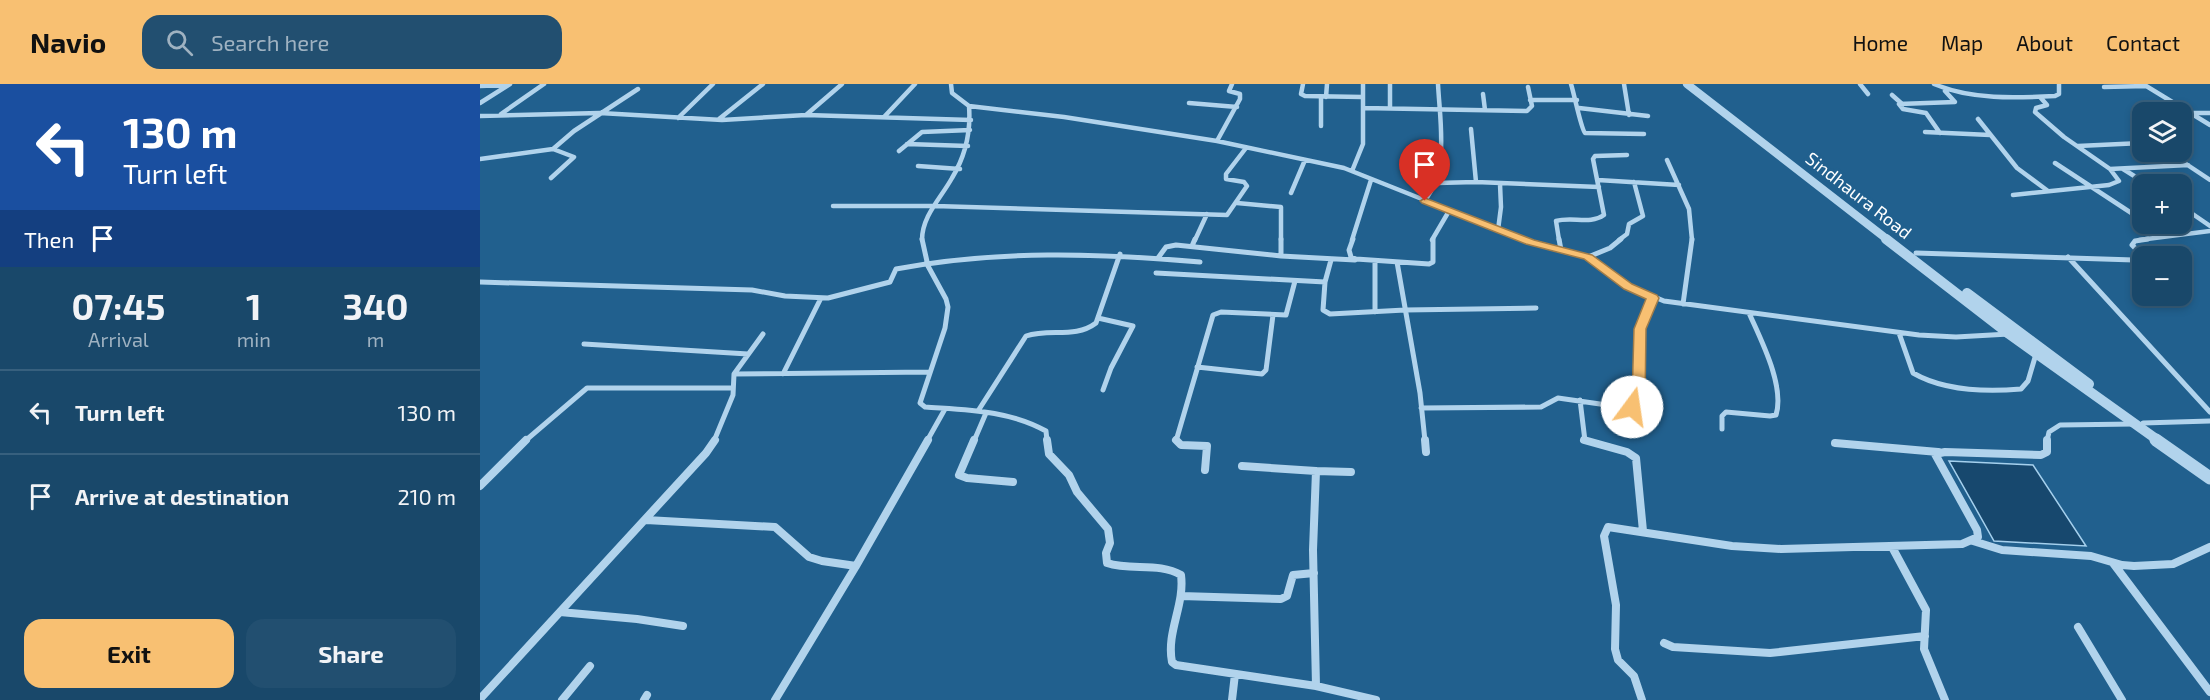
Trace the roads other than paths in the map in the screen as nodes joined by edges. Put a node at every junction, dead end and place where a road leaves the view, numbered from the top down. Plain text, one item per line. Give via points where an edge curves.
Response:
1 (509, 84) edge
2 (544, 84) edge
3 (713, 84) edge
4 (763, 84) edge
5 (842, 84) edge
6 (915, 84) edge
7 (951, 84) edge
8 (1232, 84) edge
9 (1303, 84) edge
10 (1327, 84) edge
11 (1362, 84) edge
12 (1390, 84) edge
13 (1438, 84) edge
14 (1571, 84) edge
15 (1624, 84) edge
16 (1687, 84) edge
17 (1696, 84) edge
18 (1860, 84) edge
19 (1934, 84) edge
20 (2059, 84) edge
21 (2145, 85) edge
22 (480, 86) edge
23 (1528, 87) dead end
24 (2104, 87) dead end
25 (638, 89) dead end
26 (1945, 90) junction
27 (1483, 93) dead end
28 (1868, 94) dead end
29 (1892, 95) dead end
30 (1324, 97) junction
31 (1362, 97) junction
32 (2040, 97) junction
33 (1530, 100) junction
34 (1577, 100) junction
35 (2173, 102) edge
36 (480, 103) edge
37 (1189, 103) dead end
38 (1901, 103) junction
39 (969, 106) junction
40 (1237, 107) junction
41 (1363, 108) junction
42 (1390, 108) junction
43 (1579, 108) junction
44 (1439, 109) junction
45 (1485, 110) junction
46 (600, 113) junction
47 (2192, 113) edge
48 (2210, 113) edge
49 (501, 114) junction
50 (2192, 114) edge
51 (806, 115) junction
52 (1629, 115) junction
53 (480, 116) edge
54 (1648, 116) dead end
55 (884, 117) junction
56 (678, 118) junction
57 (1978, 119) dead end
58 (718, 120) junction
59 (971, 120) junction
60 (2210, 125) edge
61 (1321, 126) dead end
62 (1471, 129) dead end
63 (970, 130) junction
64 (1924, 132) dead end
65 (1940, 133) junction
66 (1644, 134) dead end
67 (1990, 135) junction
68 (1217, 141) junction
69 (2132, 143) edge
70 (907, 144) junction
71 (968, 146) junction
72 (2077, 146) junction
73 (1246, 148) junction
74 (554, 149) junction
75 (899, 151) dead end
76 (1627, 155) dead end
77 (480, 159) edge
78 (1305, 160) junction
79 (1667, 160) dead end
80 (2183, 162) edge
81 (2055, 163) dead end
82 (2188, 165) junction
83 (918, 166) dead end
84 (2122, 168) junction
85 (960, 169) junction
86 (2110, 169) junction
87 (1352, 171) junction
88 (2132, 174) edge
89 (551, 178) dead end
90 (1371, 180) junction
91 (1598, 180) junction
92 (2210, 180) edge
93 (1476, 182) junction
94 (1634, 182) junction
95 (1437, 183) junction
96 (1500, 184) junction
97 (1679, 185) junction
98 (1599, 187) junction
99 (2090, 188) junction
100 (2049, 192) junction
101 (1291, 193) dead end
102 (2013, 195) dead end
103 (1425, 201) junction
104 (1237, 203) junction
105 (833, 206) dead end
106 (934, 206) junction
107 (1449, 211) junction
108 (1207, 214) junction
109 (2132, 214) edge
110 (2192, 214) edge
111 (2210, 226) edge
112 (1497, 231) junction
113 (2210, 231) edge
114 (2165, 235) joint
115 (1192, 246) junction
116 (2135, 246) edge
117 (1561, 250) junction
118 (1916, 253) junction
119 (1120, 254) junction
120 (1281, 256) junction
121 (1588, 257) junction
122 (2068, 257) junction
123 (1158, 258) junction
124 (1331, 260) junction
125 (1364, 260) junction
126 (2132, 260) edge
127 (1375, 261) junction
128 (927, 262) junction
129 (1200, 262) dead end
130 (1397, 262) junction
131 (1156, 273) dead end
132 (1295, 281) junction
133 (480, 282) edge
134 (1325, 282) junction
135 (821, 298) junction
136 (1653, 298) junction
137 (1683, 304) junction
138 (1536, 308) dead end
139 (1405, 310) junction
140 (1375, 312) junction
141 (1749, 313) junction
142 (1273, 315) junction
143 (1098, 318) junction
144 (1899, 333) junction
145 (763, 334) dead end
146 (2008, 334) junction
147 (584, 344) dead end
148 (748, 354) junction
149 (2037, 354) junction
150 (1197, 367) junction
151 (930, 372) junction
152 (783, 374) junction
153 (734, 375) junction
154 (733, 388) junction
155 (1103, 390) dead end
156 (1580, 400) junction
157 (1422, 408) junction
158 (945, 409) junction
159 (978, 411) junction
160 (2210, 412) edge
161 (986, 413) junction
162 (2210, 421) edge
163 (2139, 424) junction
164 (1722, 429) dead end
165 (1835, 443) dead end
166 (1426, 452) dead end
167 (1938, 452) junction
168 (1242, 466) dead end
169 (1205, 470) dead end
170 (2210, 470) edge
171 (1316, 471) junction
172 (1351, 472) dead end
173 (2210, 478) edge
174 (1013, 482) dead end
175 (480, 486) edge
176 (646, 520) junction
177 (1643, 531) junction
178 (1973, 541) junction
179 (1892, 547) junction
180 (2210, 547) edge
181 (2112, 562) junction
182 (856, 566) junction
183 (1314, 573) junction
184 (1181, 596) junction
185 (560, 612) junction
186 (683, 626) dead end
187 (2078, 627) dead end
188 (1925, 636) junction
189 (1664, 643) dead end
190 (590, 666) dead end
191 (1235, 675) junction
192 (1316, 686) junction
193 (2210, 692) edge
194 (480, 699) edge
195 (562, 700) edge
196 (775, 700) edge
197 (1232, 700) edge
198 (1377, 700) edge
199 (1642, 700) edge
200 (1945, 700) edge
201 (2122, 700) edge

1 - 22 street
1 - 36 street
2 - 49 street
3 - 56 street
4 - 58 street
5 - 51 street
6 - 55 street
7 - 39 street via 952,93
8 - 40 street via 1230,91 1241,96
9 - 30 street via 1302,96
10 - 30 street
11 - 31 street
12 - 42 street
13 - 44 street
14 - 34 street
15 - 52 street
16 - 146 street, Sindhaura Road
17 - 118 street
18 - 28 street
19 - 26 street
20 - 32 street via 2059,94
21 - 24 street
21 - 35 street
23 - 33 street
25 - 46 street
26 - 32 street
26 - 38 street via 1955,102
27 - 45 street
29 - 38 street
30 - 31 street
30 - 61 street
31 - 41 street
32 - 72 street via 2047,105 2035,112
33 - 34 street
33 - 45 street via 1532,106 1527,111
34 - 43 street
37 - 40 street
38 - 65 street via 1903,109 1926,113
39 - 59 street
39 - 68 street
40 - 68 street
41 - 42 street
41 - 87 street via 1363,144
42 - 44 street
43 - 52 street
43 - 66 street via 1585,133
44 - 45 street
44 - 95 street
46 - 49 street
46 - 56 street
46 - 74 street
47 - 48 street
49 - 53 street
50 - 60 street
51 - 55 street
51 - 58 street
52 - 54 street
55 - 59 street
56 - 58 street
57 - 67 street
59 - 63 street
62 - 93 street
63 - 70 street via 922,132
63 - 71 street
64 - 65 street
65 - 67 street
67 - 100 street via 2017,168
68 - 73 street
69 - 72 street
70 - 71 street
70 - 75 street
71 - 85 street
72 - 86 street
73 - 78 street
73 - 104 street via 1225,177 1247,183
74 - 77 street
74 - 89 street via 574,157
76 - 91 street via 1595,156
78 - 87 street
78 - 101 street
79 - 97 street
80 - 82 street
81 - 99 street
82 - 84 street
82 - 92 street
83 - 85 street
84 - 86 street
84 - 88 street
85 - 106 street
86 - 99 street via 2119,181 2116,184
87 - 90 street
90 - 103 street
90 - 125 street via 1349,250 1351,257
91 - 94 street
91 - 98 street
93 - 95 street
93 - 96 street
94 - 97 street
94 - 121 street via 1643,216 1629,224 1627,234 1610,248
95 - 103 street
96 - 98 street
96 - 112 street
97 - 137 street via 1686,197 1691,224
98 - 117 street via 1604,206 1602,217 1556,221
99 - 100 street
99 - 109 street
100 - 102 street
103 - 107 street
104 - 108 street via 1229,214
104 - 120 street via 1281,207
105 - 106 street
106 - 108 street
106 - 128 street via 923,226 922,245
107 - 112 street
107 - 130 street via 1432,241 1433,262
108 - 115 street
110 - 111 street
112 - 117 street
113 - 114 street
114 - 116 street via 2133,242
115 - 120 street
115 - 123 street via 1170,246
117 - 121 street
118 - 122 street
118 - 163 street
119 - 123 street
119 - 128 street via 1035,253
119 - 143 street
120 - 124 street
121 - 136 street via 1628,286
122 - 126 street
122 - 160 street
123 - 129 street
124 - 125 street
124 - 134 street
125 - 127 street
127 - 130 street
127 - 140 street
128 - 135 street via 896,269 890,282
128 - 151 street via 948,308
130 - 139 street
131 - 132 street
132 - 134 street
132 - 142 street via 1289,312
133 - 135 street via 752,290
134 - 140 street via 1324,313
135 - 152 street
136 - 137 street
136 - 156 street via 1640,329 1637,405 1621,407
137 - 141 street
138 - 139 street
139 - 140 street
139 - 157 street
141 - 144 street
141 - 164 street via 1774,377 1779,409 1770,416 1726,412
142 - 150 street via 1216,312
142 - 150 street via 1266,370 1262,374
143 - 155 street via 1133,326
143 - 159 street via 1092,328 1082,331 1040,331 1026,336
144 - 146 street via 1956,337
144 - 149 street via 1913,373 1934,383 2021,389 2028,381
145 - 148 street
146 - 149 street, Sindhaura Road
147 - 148 street
148 - 153 street
149 - 163 street, Sindhaura Road
150 - 169 street via 1176,441 1181,445 1207,446
151 - 152 street
151 - 158 street via 920,404
152 - 153 street
153 - 154 street
154 - 175 street via 587,388 531,435
154 - 176 street via 714,442
156 - 157 street via 1558,398 1532,408
156 - 177 street via 1584,441 1636,458
157 - 166 street
158 - 159 street
158 - 182 street
159 - 161 street
161 - 174 street via 959,475
161 - 184 street via 1013,417 1046,431 1049,454 1108,529 1107,563 1178,572
162 - 163 street
163 - 167 street via 2060,425 2049,430 2047,452 2042,455
163 - 170 street
163 - 173 street
165 - 167 street
167 - 178 street via 1936,457 1977,530 1978,537
168 - 171 street
171 - 172 street
171 - 183 street
176 - 182 street via 775,527 812,558
176 - 185 street
177 - 179 street via 1732,546
177 - 199 street via 1608,527 1604,536 1616,605 1615,649 1618,660 1639,684
178 - 179 street
178 - 181 street via 1996,550 2092,556
179 - 188 street via 1926,610
180 - 181 street via 2175,564 2140,566
181 - 193 street
182 - 196 street
183 - 184 street via 1293,575 1289,593 1281,599
183 - 192 street
184 - 191 street via 1170,651 1172,662
185 - 186 street via 650,619
185 - 194 street
187 - 201 street
188 - 189 street via 1770,653 1673,647
188 - 200 street via 1928,663
190 - 195 street
191 - 192 street
191 - 197 street
192 - 198 street

